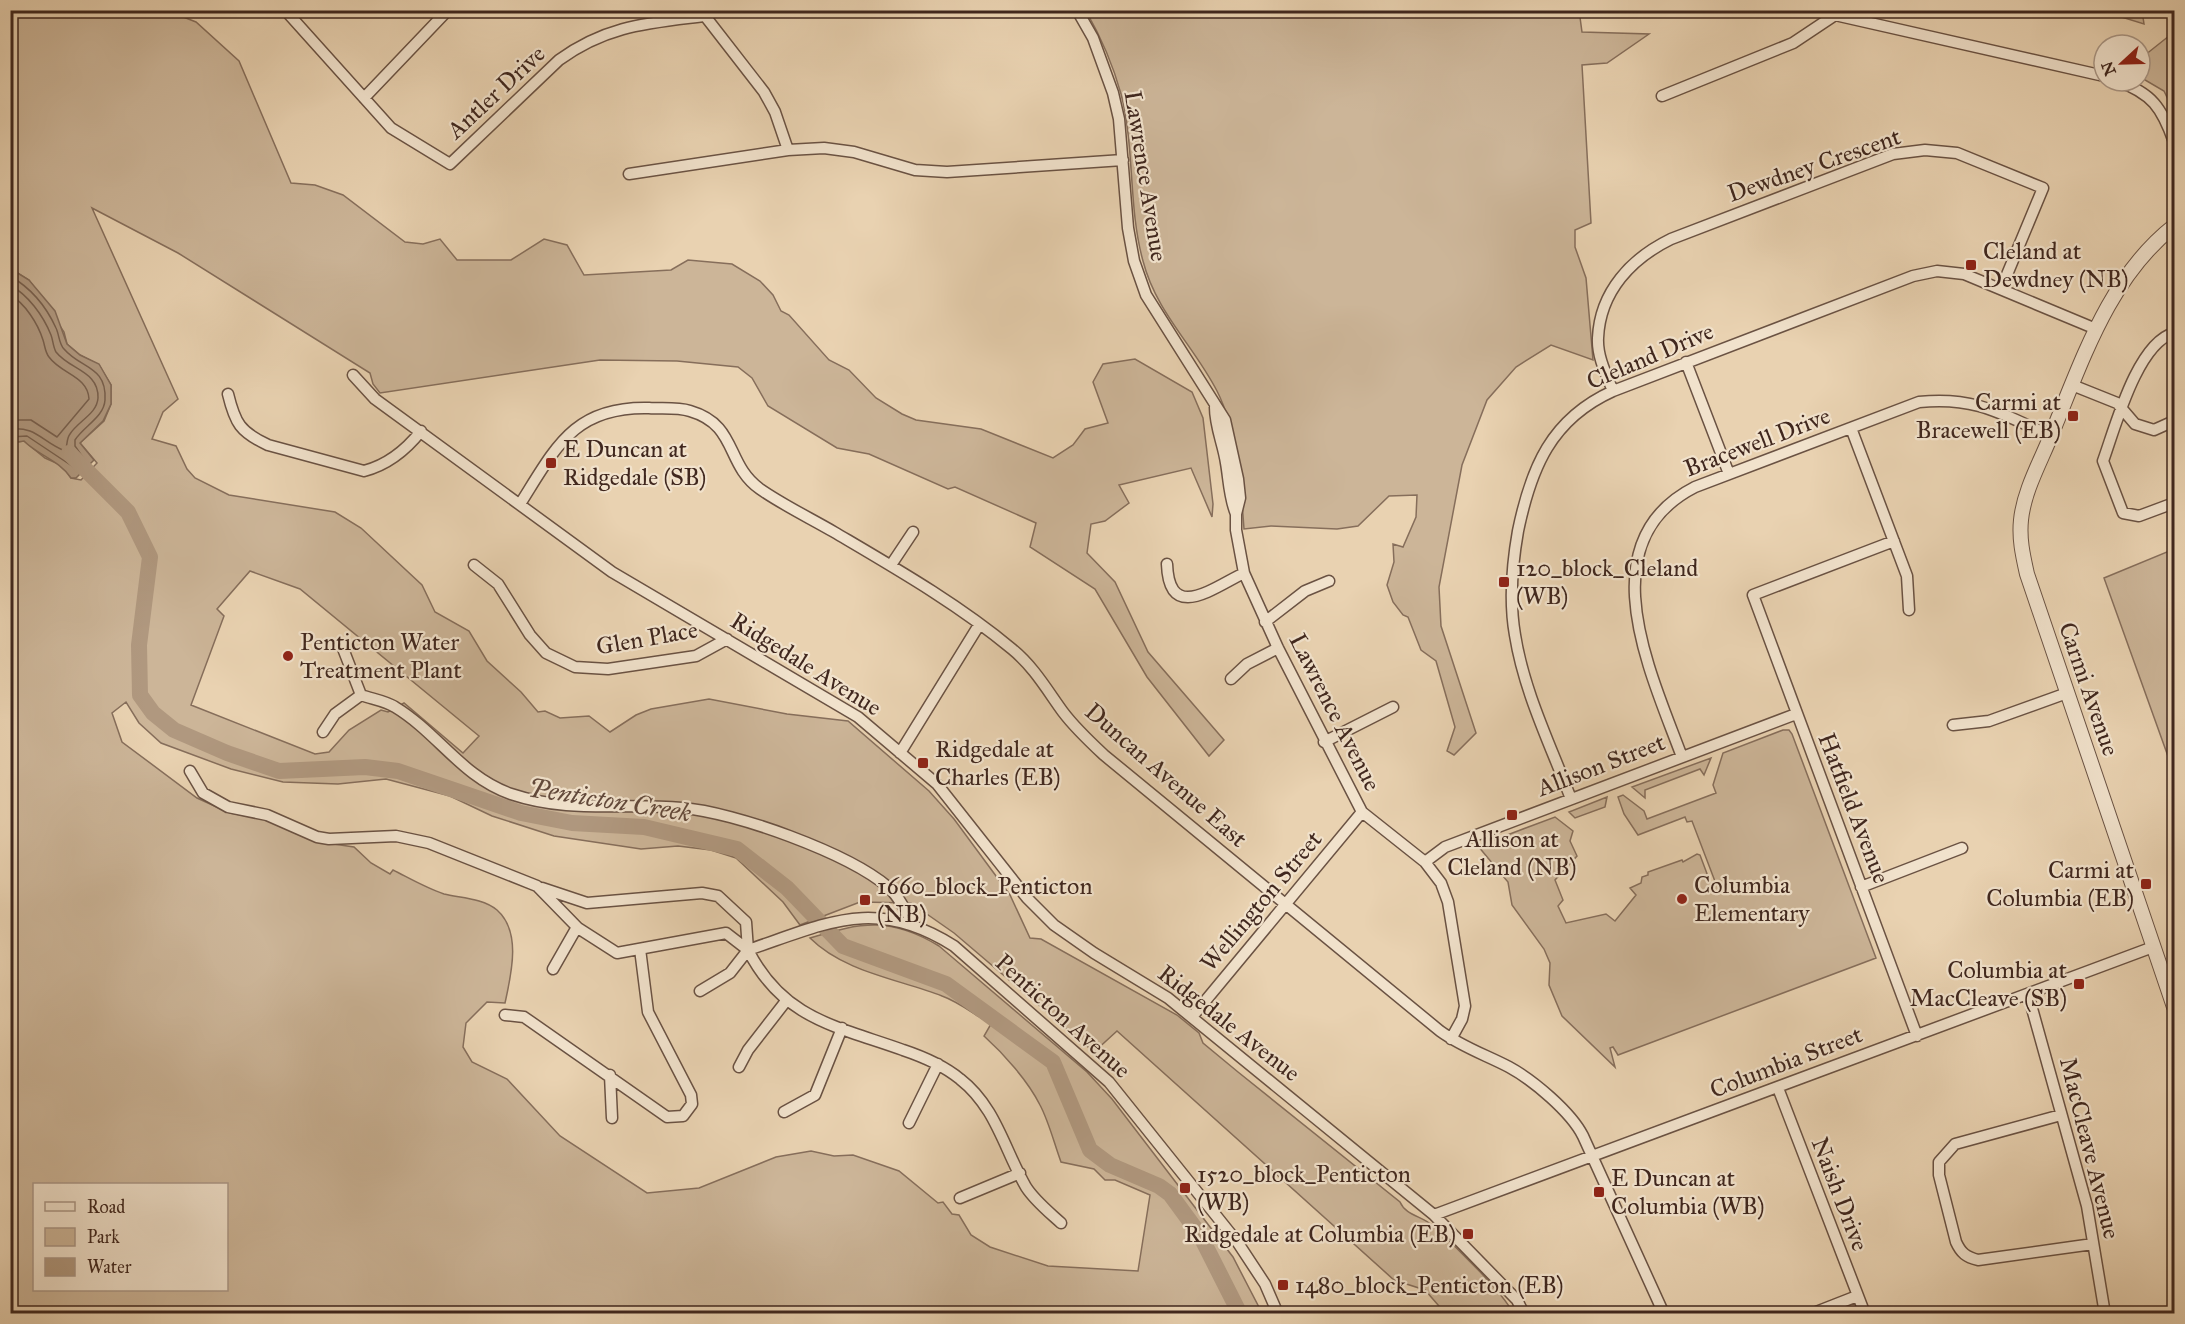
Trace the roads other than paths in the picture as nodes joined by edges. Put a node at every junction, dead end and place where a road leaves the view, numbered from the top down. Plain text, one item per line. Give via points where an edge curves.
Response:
1 (285, 10) edge
2 (448, 10) edge
3 (1077, 10) edge
4 (1813, 10) edge
5 (1832, 17) junction
6 (2092, 73) edge
7 (2143, 93) edge
8 (1662, 96) dead end
9 (364, 98) junction
10 (2175, 142) edge
11 (788, 150) junction
12 (1123, 160) junction
13 (629, 174) dead end
14 (2175, 226) edge
15 (2001, 289) junction
16 (2096, 329) junction
17 (2175, 333) edge
18 (1686, 362) junction
19 (353, 375) dead end
20 (2073, 385) junction
21 (1613, 391) junction
22 (228, 394) dead end
23 (2121, 411) junction
24 (2175, 421) edge
25 (1851, 428) junction
26 (421, 431) junction
27 (2051, 436) junction
28 (1729, 474) junction
29 (2175, 503) edge
30 (520, 504) junction
31 (913, 532) dead end
32 (1894, 542) junction
33 (1167, 564) dead end
34 (474, 565) dead end
35 (891, 565) junction
36 (1244, 573) junction
37 (1329, 581) dead end
38 (1909, 610) dead end
39 (1265, 622) junction
40 (979, 625) junction
41 (727, 639) junction
42 (342, 646) dead end
43 (1278, 648) junction
44 (1231, 679) dead end
45 (2067, 693) junction
46 (361, 695) junction
47 (1393, 706) dead end
48 (1796, 714) junction
49 (1953, 725) dead end
50 (323, 732) dead end
51 (1324, 742) junction
52 (900, 753) junction
53 (1682, 757) junction
54 (190, 771) dead end
55 (1571, 799) junction
56 (1362, 812) junction
57 (1962, 848) dead end
58 (1425, 862) junction
59 (537, 886) junction
60 (1861, 886) junction
61 (1286, 905) junction
62 (913, 924) junction
63 (577, 927) junction
64 (2153, 947) junction
65 (640, 949) junction
66 (748, 950) junction
67 (553, 969) dead end
68 (700, 991) dead end
69 (2028, 994) junction
70 (786, 1001) junction
71 (2175, 1007) edge
72 (505, 1015) dead end
73 (1192, 1017) junction
74 (842, 1028) junction
75 (1917, 1036) junction
76 (1451, 1039) junction
77 (938, 1064) junction
78 (739, 1066) dead end
79 (610, 1076) junction
80 (1778, 1088) junction
81 (784, 1113) dead end
82 (2061, 1115) junction
83 (612, 1118) dead end
84 (909, 1123) dead end
85 (1592, 1158) junction
86 (1020, 1173) junction
87 (960, 1198) dead end
88 (1434, 1215) junction
89 (1061, 1223) dead end
90 (2093, 1244) junction
91 (1857, 1296) junction
92 (1278, 1314) edge
93 (1524, 1314) edge
94 (1664, 1314) edge
95 (1811, 1314) edge
96 (1865, 1314) edge
97 (2105, 1314) edge

1 - 9 street, Antler Drive
2 - 9 street
3 - 12 street, Lawrence Avenue via 1093,38 1113,93
4 - 5 street
5 - 6 street
5 - 8 street via 1793,43
7 - 10 street via 2155,102
9 - 11 street, Antler Drive via 392,128 450,164 576,48 630,25 705,16 764,92
11 - 12 street via 824,148 854,152 915,170 947,172
11 - 13 street
12 - 36 street, Lawrence Avenue via 1134,261 1146,295 1215,407
14 - 16 street, Carmi Avenue via 2137,262
15 - 16 street, Cleland Drive
15 - 18 street, Cleland Drive via 1964,274 1937,271 1913,276
15 - 21 street, Dewdney Crescent via 2043,188 1957,153 1925,150 1893,154 1671,238 1640,256 1616,284 1603,311 1598,338 1600,359
16 - 20 street, Carmi Avenue
17 - 23 street via 2146,354
18 - 21 street, Cleland Drive
18 - 28 street
19 - 26 street, Ridgedale Avenue via 375,399
20 - 23 street via 2117,403
20 - 27 street, Carmi Avenue
21 - 55 street, Cleland Drive via 1594,399 1560,429 1536,465 1522,511 1512,580 1515,635 1521,661
22 - 26 street via 234,420 254,439 364,471 379,467
23 - 24 street via 2135,424 2154,430
23 - 29 street via 2103,461 2123,513 2139,516
25 - 27 street, Bracewell Drive via 1919,402 1947,399 1979,404
25 - 28 street, Bracewell Drive
25 - 32 street
26 - 30 street, Ridgedale Avenue
27 - 45 street, Carmi Avenue via 2024,504 2020,536 2027,574
28 - 53 street, Bracewell Drive via 1676,496 1659,512 1640,553 1634,606 1642,649
30 - 35 street, Duncan Avenue East via 555,449 594,416 617,409 680,409 718,426 738,463 758,488
30 - 41 street, Ridgedale Avenue via 612,572
31 - 35 street
32 - 38 street via 1907,576
32 - 48 street, Hatfield Avenue via 1753,595
33 - 36 street via 1169,585 1184,598 1196,597
34 - 41 street, Glen Place via 498,584 546,653 575,667 608,669 696,656
35 - 40 street, Duncan Avenue East
36 - 39 street, Lawrence Avenue
37 - 39 street via 1303,594
39 - 43 street, Lawrence Avenue
40 - 52 street
40 - 61 street, Duncan Avenue East via 1026,662 1064,713 1104,755
41 - 52 street, Ridgedale Avenue via 858,717
42 - 46 street
43 - 44 street via 1247,664
43 - 51 street, Lawrence Avenue
45 - 49 street via 1989,721
45 - 64 street, Carmi Avenue
46 - 50 street via 335,714
46 - 62 street, Penticton Avenue via 394,706 489,785 562,806 683,808 777,833 858,865 890,888
47 - 51 street
48 - 53 street, Allison Street
48 - 60 street, Hatfield Avenue
51 - 56 street, Lawrence Avenue
52 - 73 street, Ridgedale Avenue via 937,784 1053,925
53 - 55 street, Allison Street
54 - 59 street via 203,793 228,807 267,815 317,837 396,836 429,843
55 - 58 street, Allison Street via 1445,847
56 - 58 street, Lawrence Avenue
56 - 61 street, Wellington Street
57 - 60 street
58 - 76 street, Lawrence Avenue via 1441,883 1448,902 1463,996 1464,1012
59 - 63 street
59 - 66 street via 587,903 702,892 714,895 746,922
60 - 75 street, Hatfield Avenue
61 - 73 street, Wellington Street
61 - 76 street, Duncan Avenue East
62 - 66 street via 861,917 831,922
62 - 92 street, Penticton Avenue via 954,946 1096,1068 1238,1243
63 - 65 street via 617,953
63 - 67 street
64 - 69 street, Columbia Street
64 - 71 street, Carmi Avenue
65 - 66 street via 726,933
65 - 79 street via 648,1012 685,1082 692,1104 683,1116 668,1117
66 - 68 street via 730,973
66 - 70 street via 765,981
69 - 75 street, Columbia Street
69 - 82 street, MacCleave Avenue
70 - 74 street
70 - 78 street
72 - 79 street via 525,1017
73 - 88 street, Ridgedale Avenue
74 - 77 street
74 - 81 street via 815,1095
75 - 80 street, Columbia Street
76 - 85 street, Duncan Avenue East via 1520,1073 1577,1125
77 - 84 street
77 - 86 street via 961,1079 984,1103
79 - 83 street
80 - 85 street, Columbia Street
80 - 91 street, Naish Drive
82 - 90 street, MacCleave Avenue via 2087,1206
82 - 90 street via 1955,1144 1939,1162 1942,1186 1956,1242 1969,1257 1978,1260
85 - 88 street, Columbia Street
85 - 94 street, Duncan Avenue East
86 - 87 street
86 - 89 street via 1034,1197
88 - 93 street, Ridgedale Avenue via 1517,1300
90 - 97 street, MacCleave Avenue
91 - 95 street
91 - 96 street, Naish Drive

